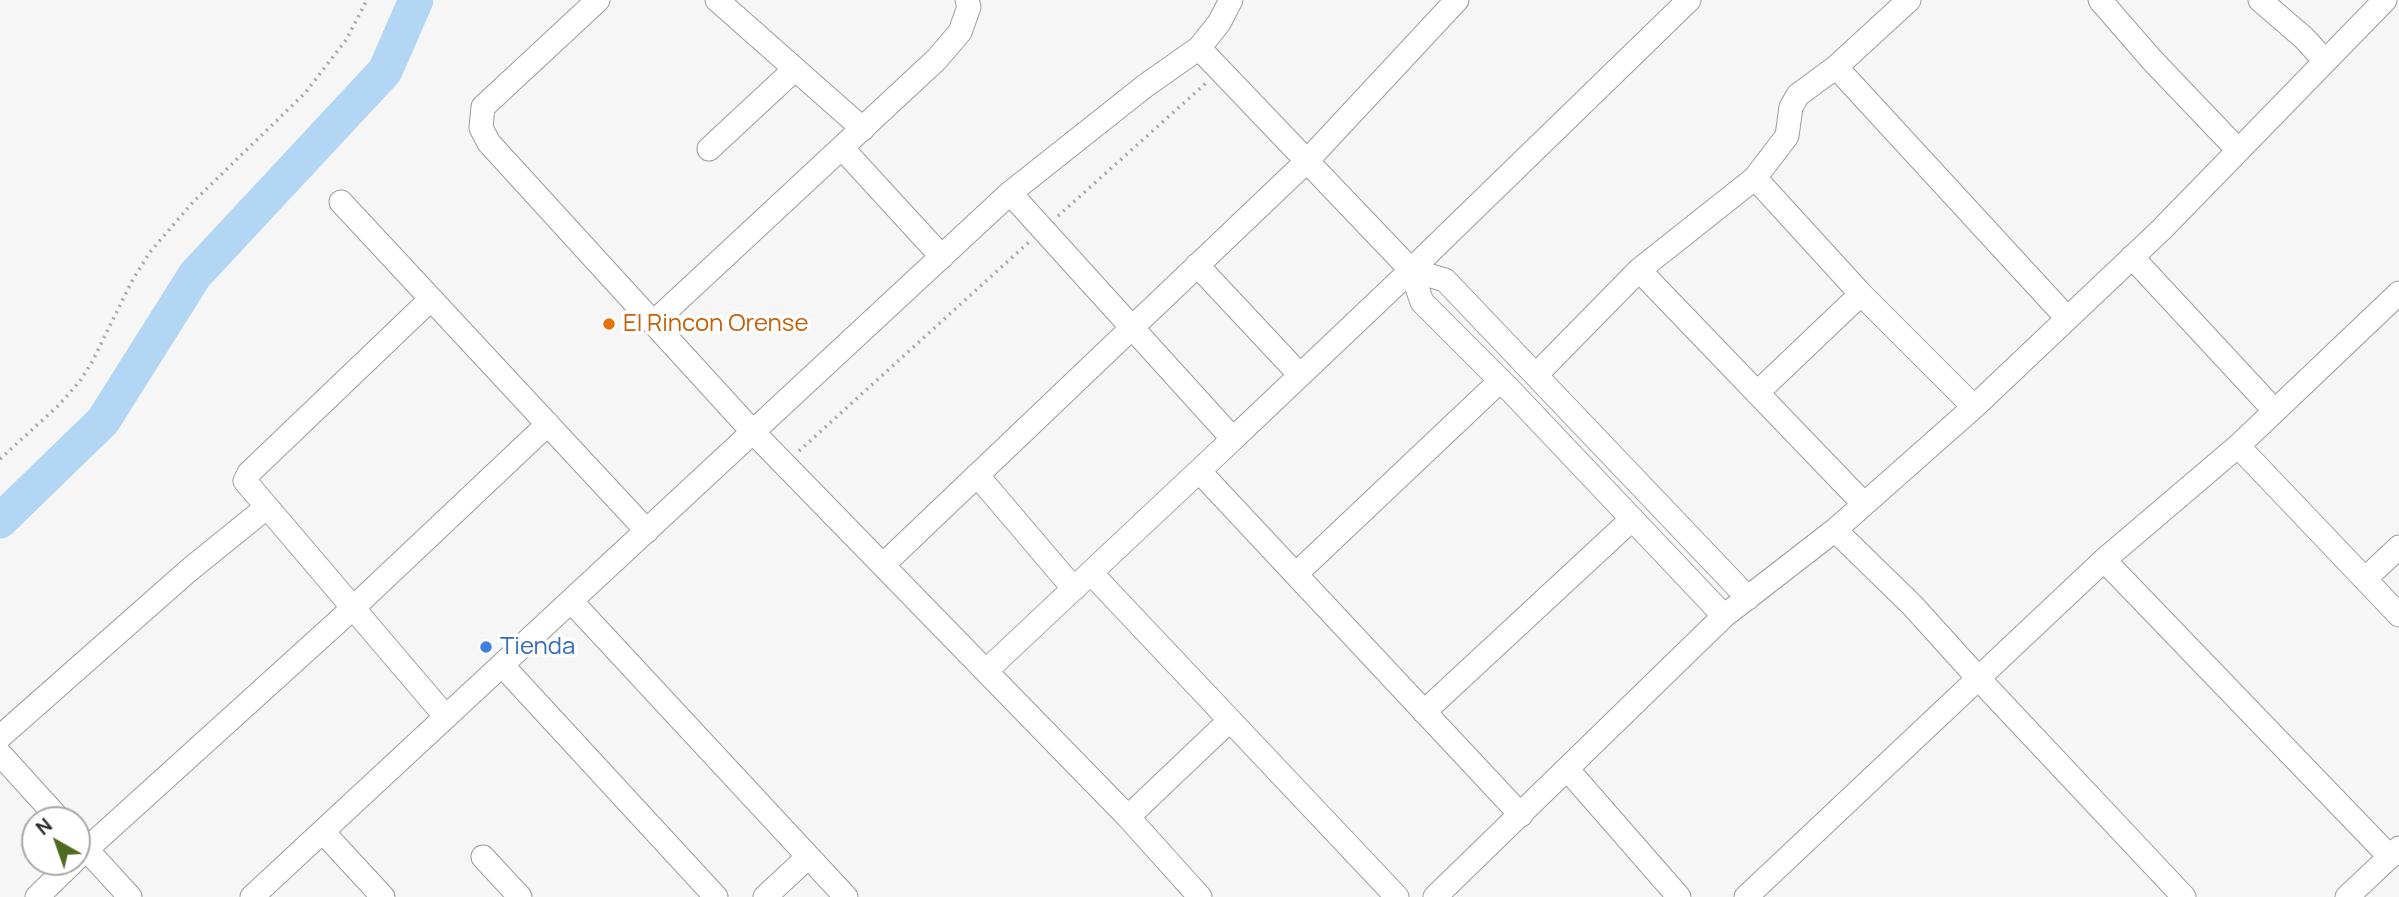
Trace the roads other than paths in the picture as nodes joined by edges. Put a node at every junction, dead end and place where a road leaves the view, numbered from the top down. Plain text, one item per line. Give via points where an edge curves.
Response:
1 (598, 0) edge
2 (717, 0) edge
3 (967, 0) edge
4 (1231, 0) edge
5 (1689, 0) edge
6 (1909, 0) edge
7 (2101, 0) edge
8 (2260, 0) edge
9 (2385, 0) edge
10 (1446, 3) edge
11 (1199, 48) junction
12 (2325, 61) junction
13 (1836, 67) junction
14 (795, 69) junction
15 (863, 129) junction
16 (842, 148) junction
17 (709, 149) dead end
18 (2238, 150) junction
19 (1307, 161) junction
20 (1755, 178) junction
21 (1010, 193) junction
22 (341, 202) dead end
23 (942, 257) junction
24 (2132, 257) junction
25 (1197, 265) junction
26 (1410, 270) junction
27 (1639, 270) junction
28 (2399, 293) edge
29 (1861, 294) junction
30 (431, 299) junction
31 (2067, 318) junction
32 (653, 323) junction
33 (1131, 327) junction
34 (1300, 375) junction
35 (1536, 375) junction
36 (1500, 381) junction
37 (1757, 393) junction
38 (1974, 407) junction
39 (2274, 410) junction
40 (548, 424) junction
41 (753, 432) junction
42 (1233, 439) junction
43 (2238, 446) junction
44 (1199, 471) junction
45 (977, 475) junction
46 (1864, 504) junction
47 (267, 507) junction
48 (1631, 520) junction
49 (1835, 530) junction
50 (647, 531) junction
51 (2399, 547) edge
52 (2104, 560) junction
53 (883, 565) junction
54 (1091, 573) junction
55 (1296, 574) junction
56 (2365, 579) junction
57 (1074, 589) junction
58 (1748, 598) junction
59 (571, 601) junction
60 (353, 608) junction
61 (2399, 615) edge
62 (1724, 616) junction
63 (502, 665) junction
64 (986, 671) junction
65 (1979, 679) junction
66 (1424, 712) junction
67 (446, 717) junction
68 (1230, 720) junction
69 (0, 737) edge
70 (0, 754) edge
71 (1568, 770) junction
72 (47, 806) edge
73 (1521, 815) junction
74 (1128, 817) junction
75 (323, 832) junction
76 (91, 840) edge
77 (2394, 852) edge
78 (483, 857) dead end
79 (808, 857) junction
80 (91, 863) edge
81 (56, 876) edge
82 (37, 897) edge
83 (130, 897) edge
84 (252, 897) edge
85 (383, 897) edge
86 (520, 897) edge
87 (716, 897) edge
88 (765, 897) edge
89 (846, 897) edge
90 (1200, 897) edge
91 (1397, 897) edge
92 (1435, 897) edge
93 (1679, 897) edge
94 (1746, 897) edge
95 (2184, 897) edge
96 (2347, 897) edge

1 - 32 street via 483,107 481,128 489,143
2 - 14 street
3 - 15 street via 960,32 950,45
4 - 11 street
5 - 26 street
6 - 13 street
7 - 18 street
8 - 12 street
9 - 12 street
10 - 19 street
11 - 19 street
11 - 21 street
12 - 18 street
13 - 20 street via 1798,95 1791,107 1787,136
13 - 31 street
14 - 15 street
14 - 17 street
15 - 16 street
16 - 23 street
16 - 32 street
18 - 24 street
19 - 25 street
19 - 26 street
20 - 27 street
20 - 29 street
21 - 23 street
21 - 33 street
22 - 30 street
23 - 41 street
24 - 31 street
24 - 39 street
25 - 33 street
25 - 34 street
26 - 34 street
26 - 35 street via 1445,280
26 - 36 street via 1422,302
27 - 35 street
27 - 37 street
28 - 39 street
29 - 37 street
29 - 38 street
30 - 40 street
30 - 47 street via 249,473 245,481
31 - 38 street
32 - 41 street
33 - 42 street
33 - 45 street
34 - 42 street
35 - 58 street
36 - 48 street
36 - 55 street
37 - 46 street
38 - 46 street
39 - 43 street
40 - 50 street
40 - 60 street
41 - 50 street
41 - 53 street
42 - 44 street
43 - 52 street
43 - 56 street
44 - 54 street
44 - 55 street
45 - 53 street
45 - 57 street
46 - 49 street
47 - 60 street
47 - 69 street
48 - 62 street
48 - 66 street
49 - 58 street
49 - 65 street
50 - 59 street
51 - 56 street
52 - 65 street
52 - 77 street
53 - 64 street
54 - 57 street
54 - 68 street
55 - 66 street
56 - 61 street
57 - 64 street
58 - 62 street
59 - 63 street
59 - 79 street
60 - 67 street
60 - 76 street
62 - 71 street
63 - 67 street
63 - 87 street
64 - 74 street
65 - 94 street
65 - 95 street
66 - 73 street
67 - 75 street
68 - 74 street
68 - 91 street
70 - 72 street
71 - 73 street
71 - 93 street
73 - 92 street
74 - 90 street
75 - 84 street
75 - 85 street
77 - 96 street
78 - 86 street
79 - 88 street
79 - 89 street
80 - 83 street
81 - 82 street

